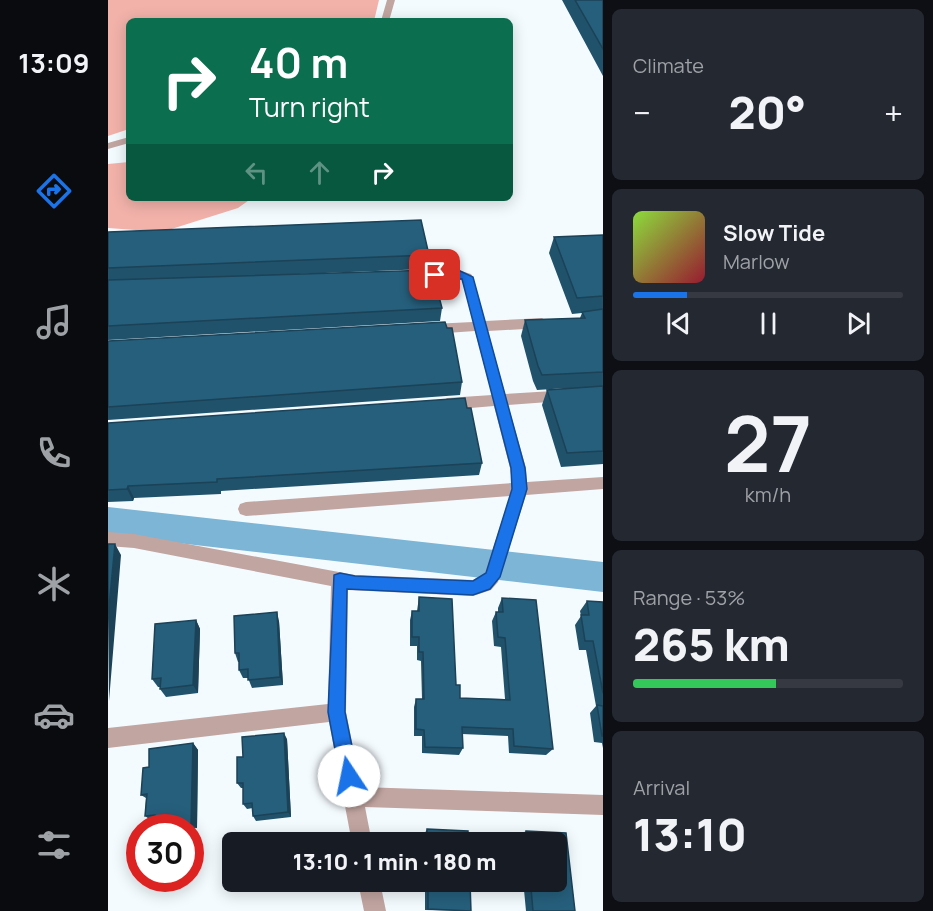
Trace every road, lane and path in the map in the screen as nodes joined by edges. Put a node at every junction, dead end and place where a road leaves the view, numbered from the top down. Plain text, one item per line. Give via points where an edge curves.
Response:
1 (391, 0) edge
2 (386, 18) edge
3 (126, 141) edge
4 (108, 147) edge
5 (400, 276) edge
6 (558, 322) edge
7 (480, 327) junction
8 (422, 330) edge
9 (603, 393) edge
10 (500, 400) junction
11 (429, 405) edge
12 (603, 483) edge
13 (519, 489) junction
14 (246, 509) dead end
15 (108, 539) edge
16 (340, 580) junction
17 (337, 712) junction
18 (108, 738) edge
19 (353, 797) junction
20 (603, 805) edge
21 (360, 832) edge
22 (371, 892) edge
23 (375, 911) edge

1 - 2 street
3 - 4 street
5 - 7 street via 467,277
6 - 7 street
7 - 8 street
7 - 10 street
9 - 10 street
10 - 11 street
10 - 13 street via 518,468
12 - 13 street
13 - 14 street
13 - 16 street via 492,577 485,584 473,588
15 - 16 street
16 - 17 street
17 - 18 street
17 - 19 street
19 - 20 street
19 - 21 street
22 - 23 street

